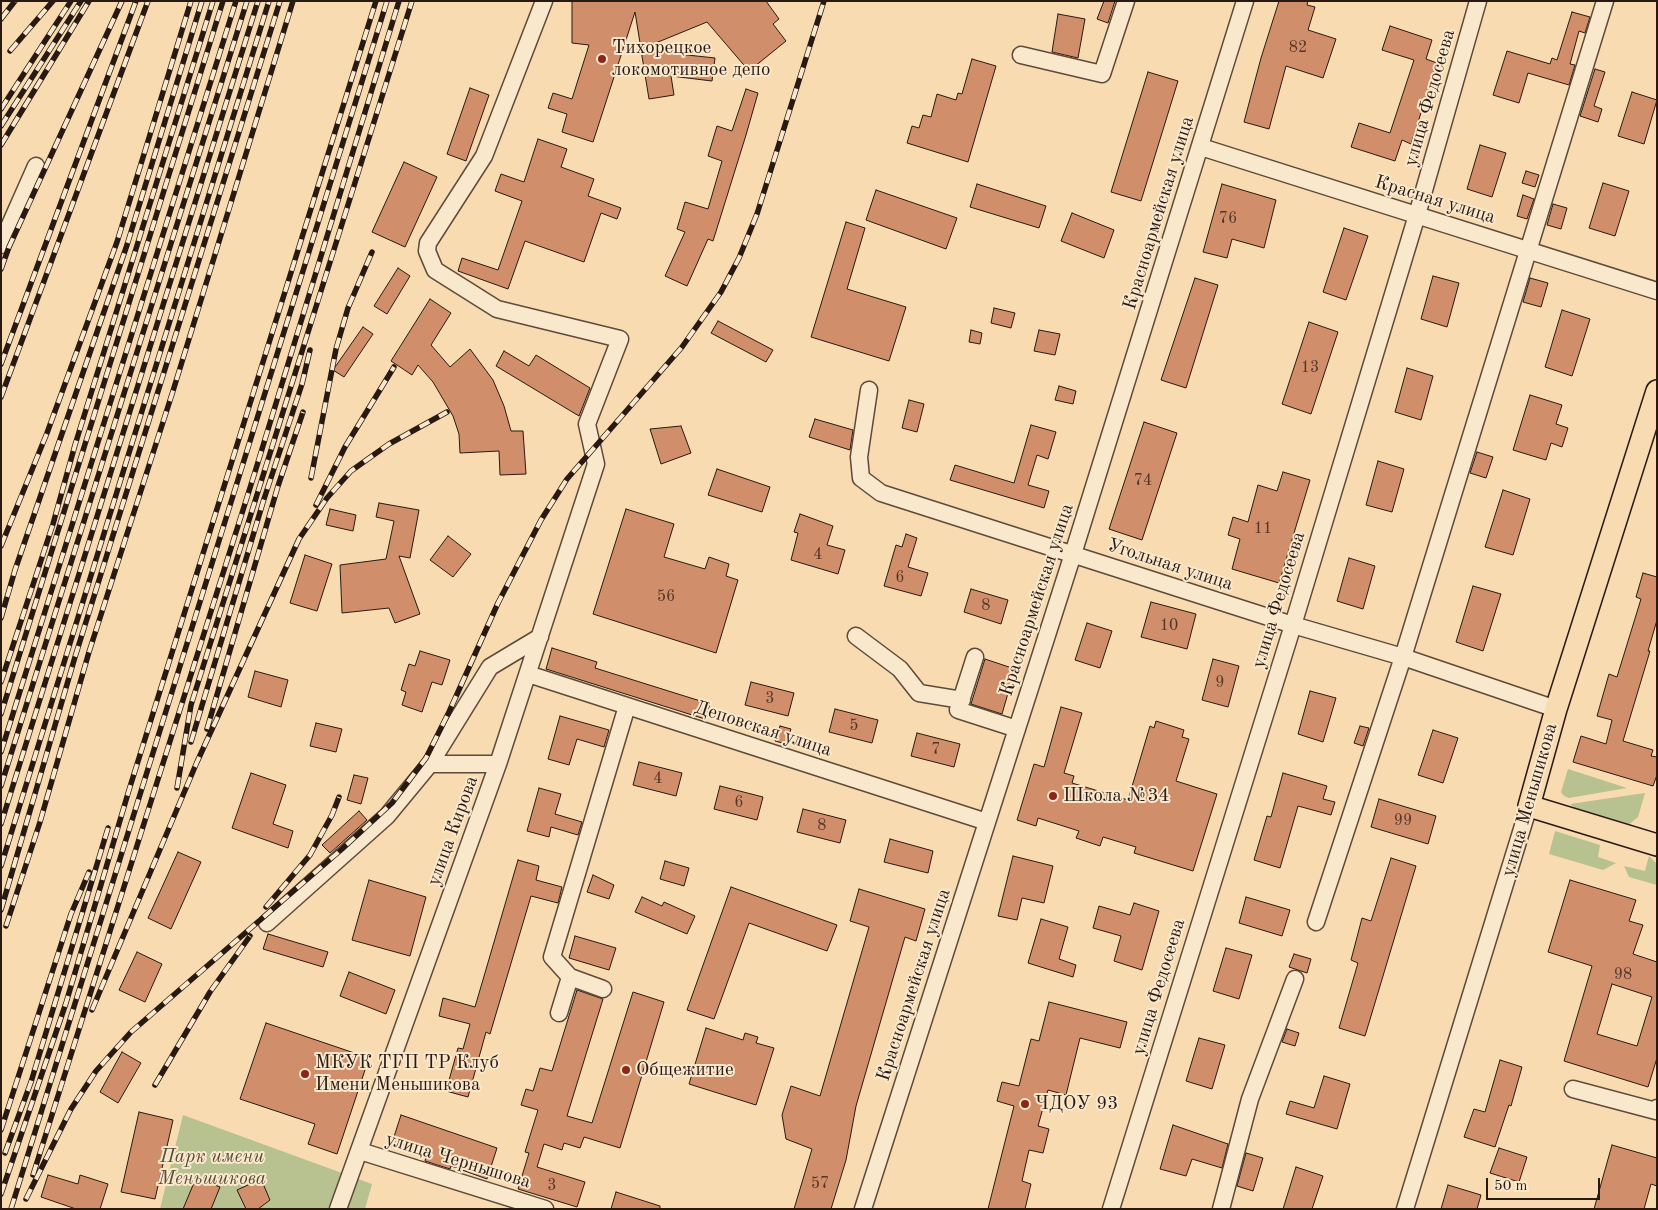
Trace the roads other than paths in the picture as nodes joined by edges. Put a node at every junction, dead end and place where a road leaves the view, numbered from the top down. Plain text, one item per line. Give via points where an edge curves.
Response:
1 (544, 1) edge
2 (1126, 1) edge
3 (1245, 1) edge
4 (1478, 1) edge
5 (1605, 1) edge
6 (1021, 55) dead end
7 (1201, 147) junction
8 (36, 166) dead end
9 (1417, 215) junction
10 (1, 245) edge
11 (1527, 250) junction
12 (1657, 291) edge
13 (869, 390) dead end
14 (1657, 392) edge
15 (1073, 554) junction
16 (1293, 625) junction
17 (856, 636) dead end
18 (540, 637) junction
19 (1403, 657) junction
20 (975, 658) dead end
21 (528, 674) junction
22 (962, 700) junction
23 (627, 706) junction
24 (1556, 709) junction
25 (1017, 729) junction
26 (430, 764) junction
27 (498, 764) junction
28 (1529, 806) junction
29 (987, 822) junction
30 (1657, 845) edge
31 (267, 922) dead end
32 (1316, 922) dead end
33 (570, 977) junction
34 (1294, 979) dead end
35 (603, 988) dead end
36 (558, 1013) dead end
37 (1574, 1089) dead end
38 (1657, 1108) edge
39 (360, 1150) junction
40 (338, 1209) edge
41 (545, 1209) edge
42 (863, 1209) edge
43 (1111, 1209) edge
44 (1221, 1209) edge
45 (1405, 1209) edge

1 - 18 street, улица Кирова via 484,156 428,243 427,251 435,270 497,309 620,339 587,424 596,464
2 - 6 street via 1102,74
3 - 7 street, Красноармейская улица
4 - 9 street, улица Федосеева
5 - 11 street
7 - 9 street, Красная улица
7 - 15 street, Красноармейская улица
8 - 10 street
9 - 11 street, Красная улица
9 - 16 street, улица Федосеева
11 - 12 street, Красная улица
11 - 19 street
13 - 15 street, Угольная улица via 859,457 861,478 881,493
14 - 24 main road, улица Меньшикова
15 - 16 street, Угольная улица
15 - 25 street, Красноармейская улица
16 - 19 street, Угольная улица
16 - 43 street, улица Федосеева
17 - 22 street via 900,669 919,693
18 - 21 street, улица Кирова
18 - 26 street via 490,667
19 - 24 street, Угольная улица
19 - 32 street
20 - 22 street
21 - 23 street, Деповская улица
21 - 27 street, улица Кирова
22 - 25 street via 958,710
23 - 29 street, Деповская улица
23 - 33 street via 552,957
24 - 28 main road, улица Меньшикова
25 - 29 street, Красноармейская улица
26 - 27 street
26 - 31 street via 387,816
27 - 39 street, улица Кирова
28 - 30 main road
28 - 45 street, улица Меньшикова
29 - 42 street, Красноармейская улица
33 - 35 street
33 - 36 street
34 - 44 street via 1250,1099
37 - 38 street via 1656,1111
39 - 40 street, улица Кирова
39 - 41 street, улица Чернышова

